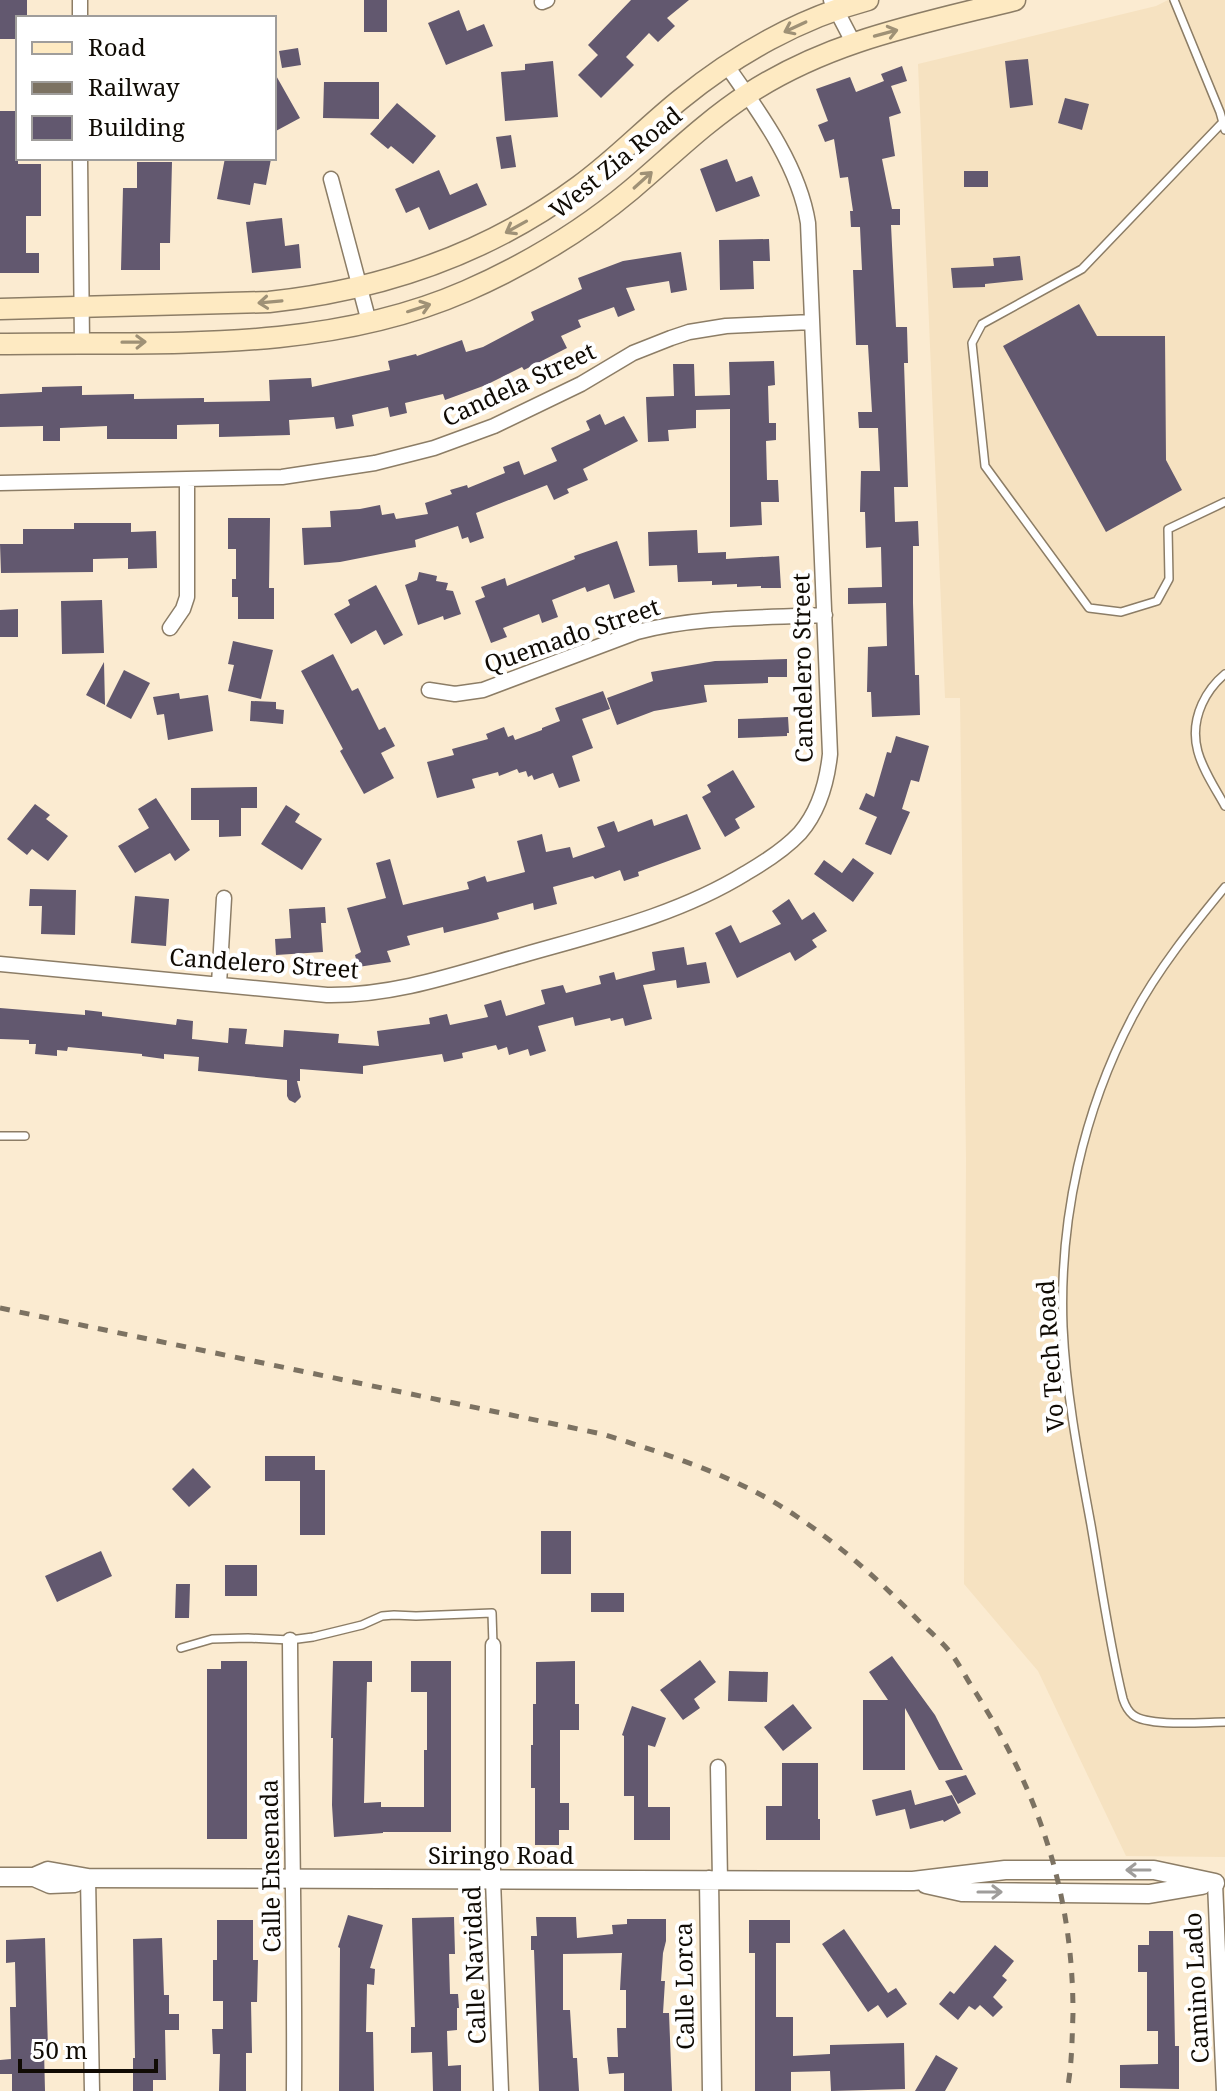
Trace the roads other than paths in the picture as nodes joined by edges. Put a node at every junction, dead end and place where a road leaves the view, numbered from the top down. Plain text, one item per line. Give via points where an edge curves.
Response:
1 (868, 0) edge
2 (1015, 0) edge
3 (1174, 0) edge
4 (833, 5) edge
5 (853, 42) junction
6 (727, 66) junction
7 (747, 94) junction
8 (1215, 101) junction
9 (1225, 104) edge
10 (1223, 126) edge
11 (80, 160) edge
12 (331, 179) dead end
13 (358, 288) junction
14 (81, 307) junction
15 (0, 309) edge
16 (369, 322) junction
17 (812, 322) junction
18 (82, 343) junction
19 (0, 344) edge
20 (187, 480) junction
21 (0, 483) edge
22 (1225, 502) edge
23 (825, 615) junction
24 (170, 628) dead end
25 (1225, 674) edge
26 (429, 690) dead end
27 (1225, 806) edge
28 (1225, 887) edge
29 (224, 898) dead end
30 (0, 964) edge
31 (219, 984) junction
32 (0, 1136) edge
33 (25, 1136) dead end
34 (290, 1640) junction
35 (493, 1645) joint
36 (181, 1648) dead end
37 (1225, 1722) edge
38 (718, 1767) dead end
39 (0, 1877) edge
40 (88, 1878) junction
41 (292, 1879) junction
42 (493, 1880) junction
43 (714, 1880) junction
44 (1220, 1882) edge
45 (92, 2091) edge
46 (294, 2091) edge
47 (501, 2091) edge
48 (712, 2091) edge
49 (1224, 2091) edge

1 - 4 main road, West Zia Road
5 -> 2 main road, West Zia Road
3 - 8 lane
4 - 5 street
4 -> 6 main road, West Zia Road
5 - 7 main road, West Zia Road
6 - 7 street, Candelero Street
6 -> 13 main road, West Zia Road via 680,99 597,173 533,217 463,254
16 -> 7 main road, West Zia Road via 463,292 551,247 606,210
7 - 17 street, Candelero Street via 801,190 808,223
8 - 9 lane
8 - 10 lane
10 - 22 lane via 1082,269 982,324 972,343 985,466 1089,608 1121,612 1157,601 1169,579 1168,529
11 - 14 street
12 - 13 street
13 -> 14 main road, West Zia Road via 269,302
13 - 16 street
14 - 15 main road, West Zia Road
14 - 18 street
18 -> 16 main road, West Zia Road via 238,340
17 - 20 street, Candela Street via 689,332 633,353 514,417 405,456 282,477
17 - 23 street, Candelero Street
18 - 19 main road, West Zia Road
20 - 21 street, Candela Street
20 - 24 street via 187,597
23 - 26 street, Quemado Street via 666,625 483,690
23 - 31 street, Candelero Street via 827,775 800,832 752,870 634,924 401,989 339,995
25 - 27 lane via 1212,685 1195,732 1203,767
28 - 37 lane, Vo Tech Road via 1162,969 1109,1067 1071,1201 1063,1327 1084,1485 1126,1708 1149,1721
29 - 31 street
30 - 31 street, Candelero Street
32 - 33 lane
34 - 35 lane via 382,1616 492,1613
34 - 36 lane via 212,1639
34 - 41 street, Calle Ensenada
35 - 42 street, Calle Navidad
38 - 43 street
39 - 40 street, Siringo Road via 34,1877 50,1884
40 - 41 street, Siringo Road
40 - 45 street
41 - 42 street, Siringo Road
41 - 46 street, Calle Ensenada
42 - 43 street, Siringo Road
42 - 47 street, Calle Navidad
43 - 44 street, Siringo Road via 913,1881 1005,1870 1154,1870
43 - 48 street, Calle Lorca
44 - 49 street, Camino Lado

